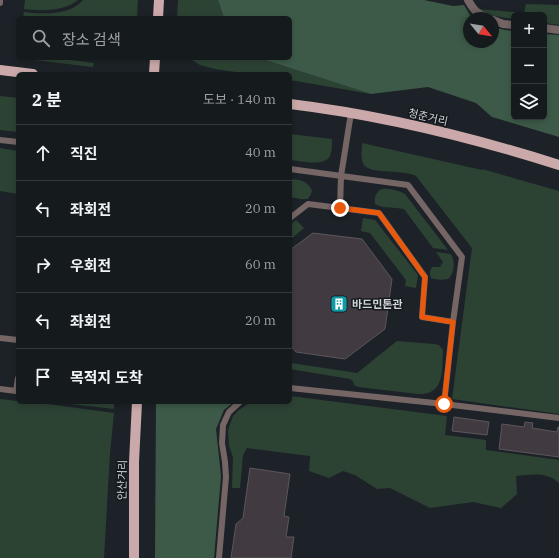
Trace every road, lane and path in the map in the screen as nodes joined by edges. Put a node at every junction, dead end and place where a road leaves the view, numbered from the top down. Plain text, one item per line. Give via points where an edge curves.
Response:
1 (0, 0) edge
2 (159, 0) edge
3 (468, 0) edge
4 (0, 3) edge
5 (476, 12) edge
6 (158, 16) edge
7 (499, 22) edge
8 (511, 25) edge
9 (547, 28) edge
10 (559, 30) edge
11 (155, 60) edge
12 (0, 70) edge
13 (16, 72) edge
14 (154, 72) edge
15 (292, 104) edge
16 (351, 114) junction
17 (0, 140) edge
18 (16, 142) edge
19 (559, 165) edge
20 (292, 169) edge
21 (341, 176) junction
22 (340, 208) junction
23 (292, 216) edge
24 (453, 322) junction
25 (0, 338) edge
26 (16, 340) edge
27 (292, 388) edge
28 (0, 389) edge
29 (16, 391) edge
30 (137, 404) edge
31 (238, 404) edge
32 (444, 404) junction
33 (559, 418) edge
34 (134, 558) edge
35 (219, 558) edge

1 - 4 lane
2 - 6 main road
3 - 5 street
7 - 8 street
9 - 10 street
11 - 14 main road
12 - 13 main road
15 - 16 main road, 청춘거리
16 - 19 main road, 청춘거리 via 459,136
16 - 21 lane
17 - 18 lane
20 - 21 lane
21 - 22 lane
21 - 24 lane via 408,185 462,257
22 - 23 lane via 308,204
22 - 24 lane via 379,213 425,277 422,317
24 - 32 lane
25 - 26 lane
27 - 32 lane
28 - 29 lane
30 - 34 main road, 안산거리
31 - 35 lane via 229,412 223,425 222,443 226,477
32 - 33 lane

